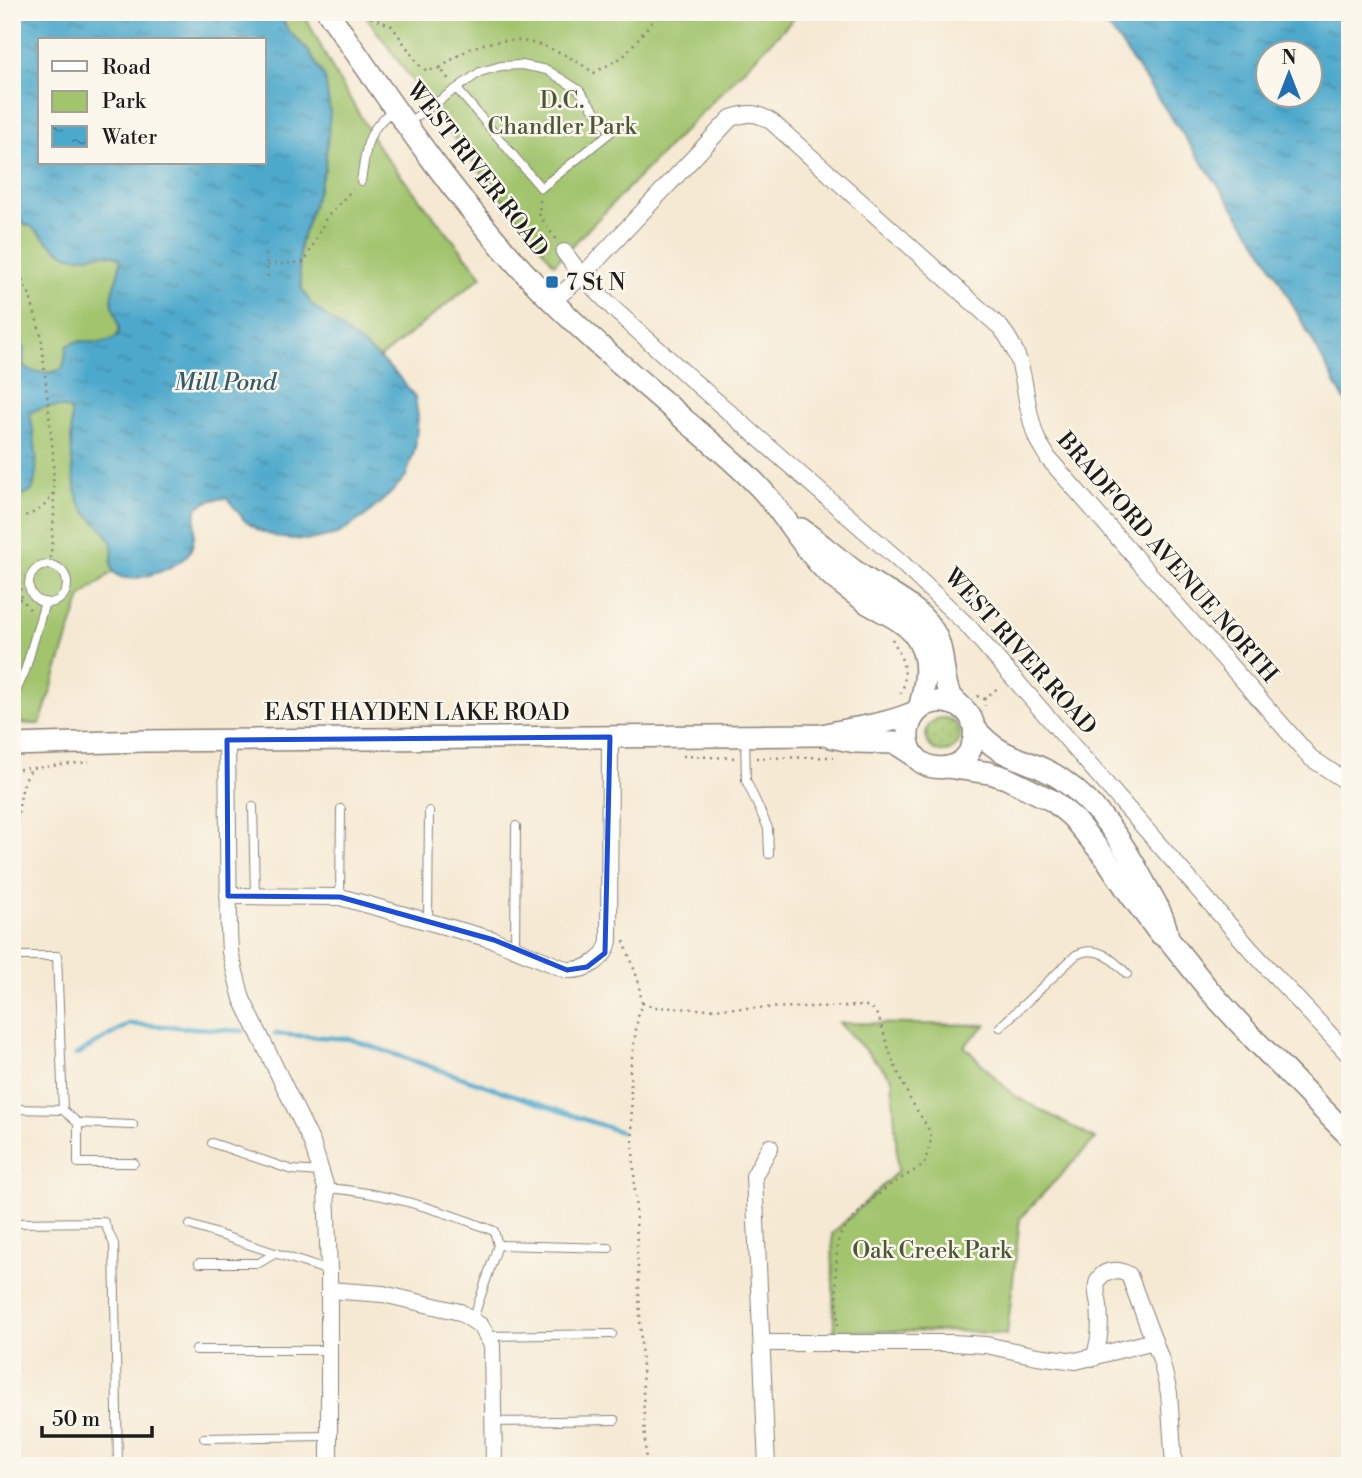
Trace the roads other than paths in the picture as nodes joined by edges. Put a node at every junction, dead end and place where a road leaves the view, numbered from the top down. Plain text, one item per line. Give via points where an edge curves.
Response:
1 (328, 12) edge
2 (457, 89) junction
3 (400, 116) junction
4 (361, 181) road end
5 (564, 252) road end
6 (582, 276) junction
7 (553, 301) junction
8 (786, 517) junction
9 (45, 602) junction
10 (12, 700) edge
11 (962, 708) junction
12 (918, 710) junction
13 (974, 727) junction
14 (822, 735) junction
15 (745, 736) junction
16 (610, 737) junction
17 (227, 740) junction
18 (12, 745) edge
19 (915, 756) junction
20 (948, 768) junction
21 (1350, 784) edge
22 (253, 807) dead end
23 (341, 809) dead end
24 (429, 811) dead end
25 (516, 826) dead end
26 (769, 854) dead end
27 (228, 896) junction
28 (255, 896) junction
29 (340, 897) junction
30 (428, 920) junction
31 (1169, 940) junction
32 (514, 948) junction
33 (12, 956) edge
34 (1127, 974) dead end
35 (1000, 1027) dead end
36 (1350, 1056) edge
37 (12, 1109) edge
38 (63, 1110) junction
39 (78, 1123) junction
40 (134, 1125) dead end
41 (1350, 1137) edge
42 (212, 1143) dead end
43 (770, 1147) dead end
44 (134, 1163) dead end
45 (324, 1180) junction
46 (12, 1223) edge
47 (190, 1225) dead end
48 (498, 1245) junction
49 (608, 1248) dead end
50 (276, 1253) junction
51 (199, 1263) dead end
52 (329, 1271) junction
53 (329, 1290) junction
54 (473, 1319) junction
55 (612, 1334) dead end
56 (486, 1336) junction
57 (1154, 1341) junction
58 (762, 1343) junction
59 (196, 1350) dead end
60 (328, 1350) junction
61 (1094, 1358) junction
62 (615, 1420) dead end
63 (493, 1422) junction
64 (329, 1436) junction
65 (204, 1438) dead end
66 (118, 1466) edge
67 (329, 1466) edge
68 (494, 1466) edge
69 (767, 1466) edge
70 (1174, 1466) edge

1 - 3 main road, WEST RIVER ROAD
2 - 2 lane via 541,188 611,132 579,90 547,71 501,66 480,72
2 - 3 lane
3 - 4 lane via 376,123 368,136
3 - 7 main road, WEST RIVER ROAD via 491,234
5 - 6 street, WEST RIVER ROAD
6 - 7 street
6 - 21 street, BRADFORD AVENUE NORTH via 731,118 759,114 772,122 1000,328 1020,360 1037,439 1048,458 1311,758
6 - 36 street, WEST RIVER ROAD via 968,625 1252,951
7 - 8 main road, WEST RIVER ROAD via 733,462
8 - 11 main road, WEST RIVER ROAD via 856,572 917,611 938,639 947,688
8 - 12 main road, WEST RIVER ROAD via 807,550 843,586 903,624 919,642 927,678
9 - 9 lane via 33,596 29,584 38,567 50,565 65,575 66,586 61,597
9 - 10 lane
11 - 12 main road via 938,702
11 - 13 main road
12 - 14 main road, EAST HAYDEN LAKE ROAD via 872,726
12 - 19 main road via 907,737
13 - 20 main road via 970,752
13 - 31 main road via 999,751 1061,779 1101,816 1137,867 1166,923
14 - 15 main road, EAST HAYDEN LAKE ROAD
14 - 19 main road, EAST HAYDEN LAKE ROAD via 895,743
15 - 16 main road, EAST HAYDEN LAKE ROAD
15 - 26 lane via 746,780 768,828
16 - 17 main road, EAST HAYDEN LAKE ROAD
16 - 32 street via 609,935 605,953 578,971
17 - 18 main road, EAST HAYDEN LAKE ROAD
17 - 27 street
19 - 20 main road via 929,766
20 - 31 main road via 1006,778 1053,802 1088,833 1158,933
22 - 28 lane
23 - 29 lane
24 - 30 lane
25 - 32 lane
27 - 28 street
27 - 45 street via 230,953 242,999 312,1143
28 - 29 street
29 - 30 street
30 - 32 street
31 - 41 main road via 1235,1019
33 - 38 lane via 57,956
34 - 35 lane via 1105,955 1084,951
37 - 38 lane
38 - 39 lane
39 - 40 lane
39 - 44 lane via 78,1163
42 - 45 lane
43 - 58 street via 754,1176
45 - 48 lane via 465,1219 494,1231
45 - 52 street
46 - 66 lane via 104,1222 114,1244
47 - 50 lane
48 - 49 lane
48 - 54 lane
50 - 51 lane via 259,1262
50 - 52 lane
52 - 53 street
53 - 54 street via 383,1293
53 - 60 street
54 - 56 street
55 - 56 lane
56 - 63 street via 492,1345
57 - 61 street
57 - 61 street via 1129,1275 1111,1270 1096,1285 1100,1334
57 - 70 street via 1169,1393
58 - 61 street via 952,1343 1056,1359
58 - 69 street
59 - 60 lane
60 - 64 street
62 - 63 lane
63 - 68 street
64 - 65 lane
64 - 67 street

